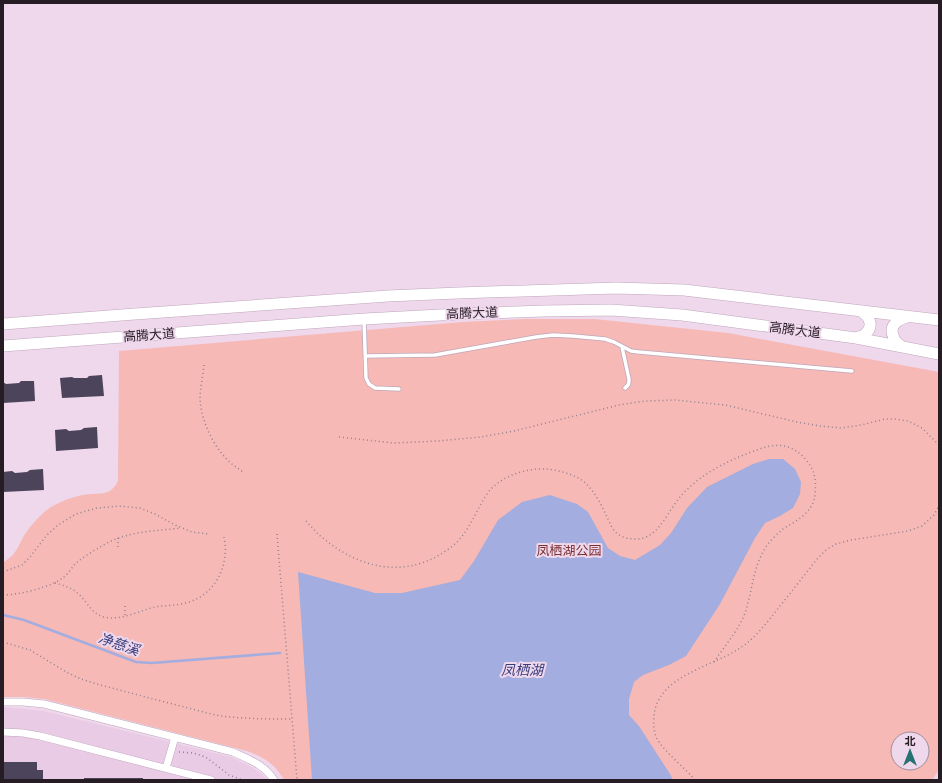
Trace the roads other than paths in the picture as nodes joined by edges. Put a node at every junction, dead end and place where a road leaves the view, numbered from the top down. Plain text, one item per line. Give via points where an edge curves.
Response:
1 (862, 312) junction
2 (907, 317) junction
3 (364, 319) junction
4 (939, 320) edge
5 (3, 324) edge
6 (856, 338) junction
7 (3, 346) edge
8 (622, 347) junction
9 (903, 347) junction
10 (939, 354) edge
11 (366, 356) junction
12 (852, 371) dead end
13 (624, 388) dead end
14 (399, 389) dead end
15 (3, 702) edge
16 (3, 732) edge
17 (174, 737) junction
18 (166, 768) junction
19 (211, 780) edge
20 (274, 780) edge

1 - 2 main road, 高腾大道
1 - 5 main road, 高腾大道 via 684,290 616,288 388,296
1 - 6 main road via 867,315 870,325 864,335
2 - 4 main road, 高腾大道
2 - 9 main road via 899,319 893,328 896,342
3 - 6 main road, 高腾大道 via 612,310 682,315
3 - 7 main road, 高腾大道
3 - 11 lane
6 - 9 main road, 高腾大道
8 - 11 lane via 605,339 553,335 435,355
8 - 12 lane via 639,352
8 - 13 lane via 629,379 628,386
9 - 10 main road, 高腾大道
11 - 14 lane via 366,378 369,384 375,388
15 - 17 street via 44,704
16 - 18 street via 40,736
17 - 18 street
17 - 20 street via 233,752 254,761
18 - 19 street

